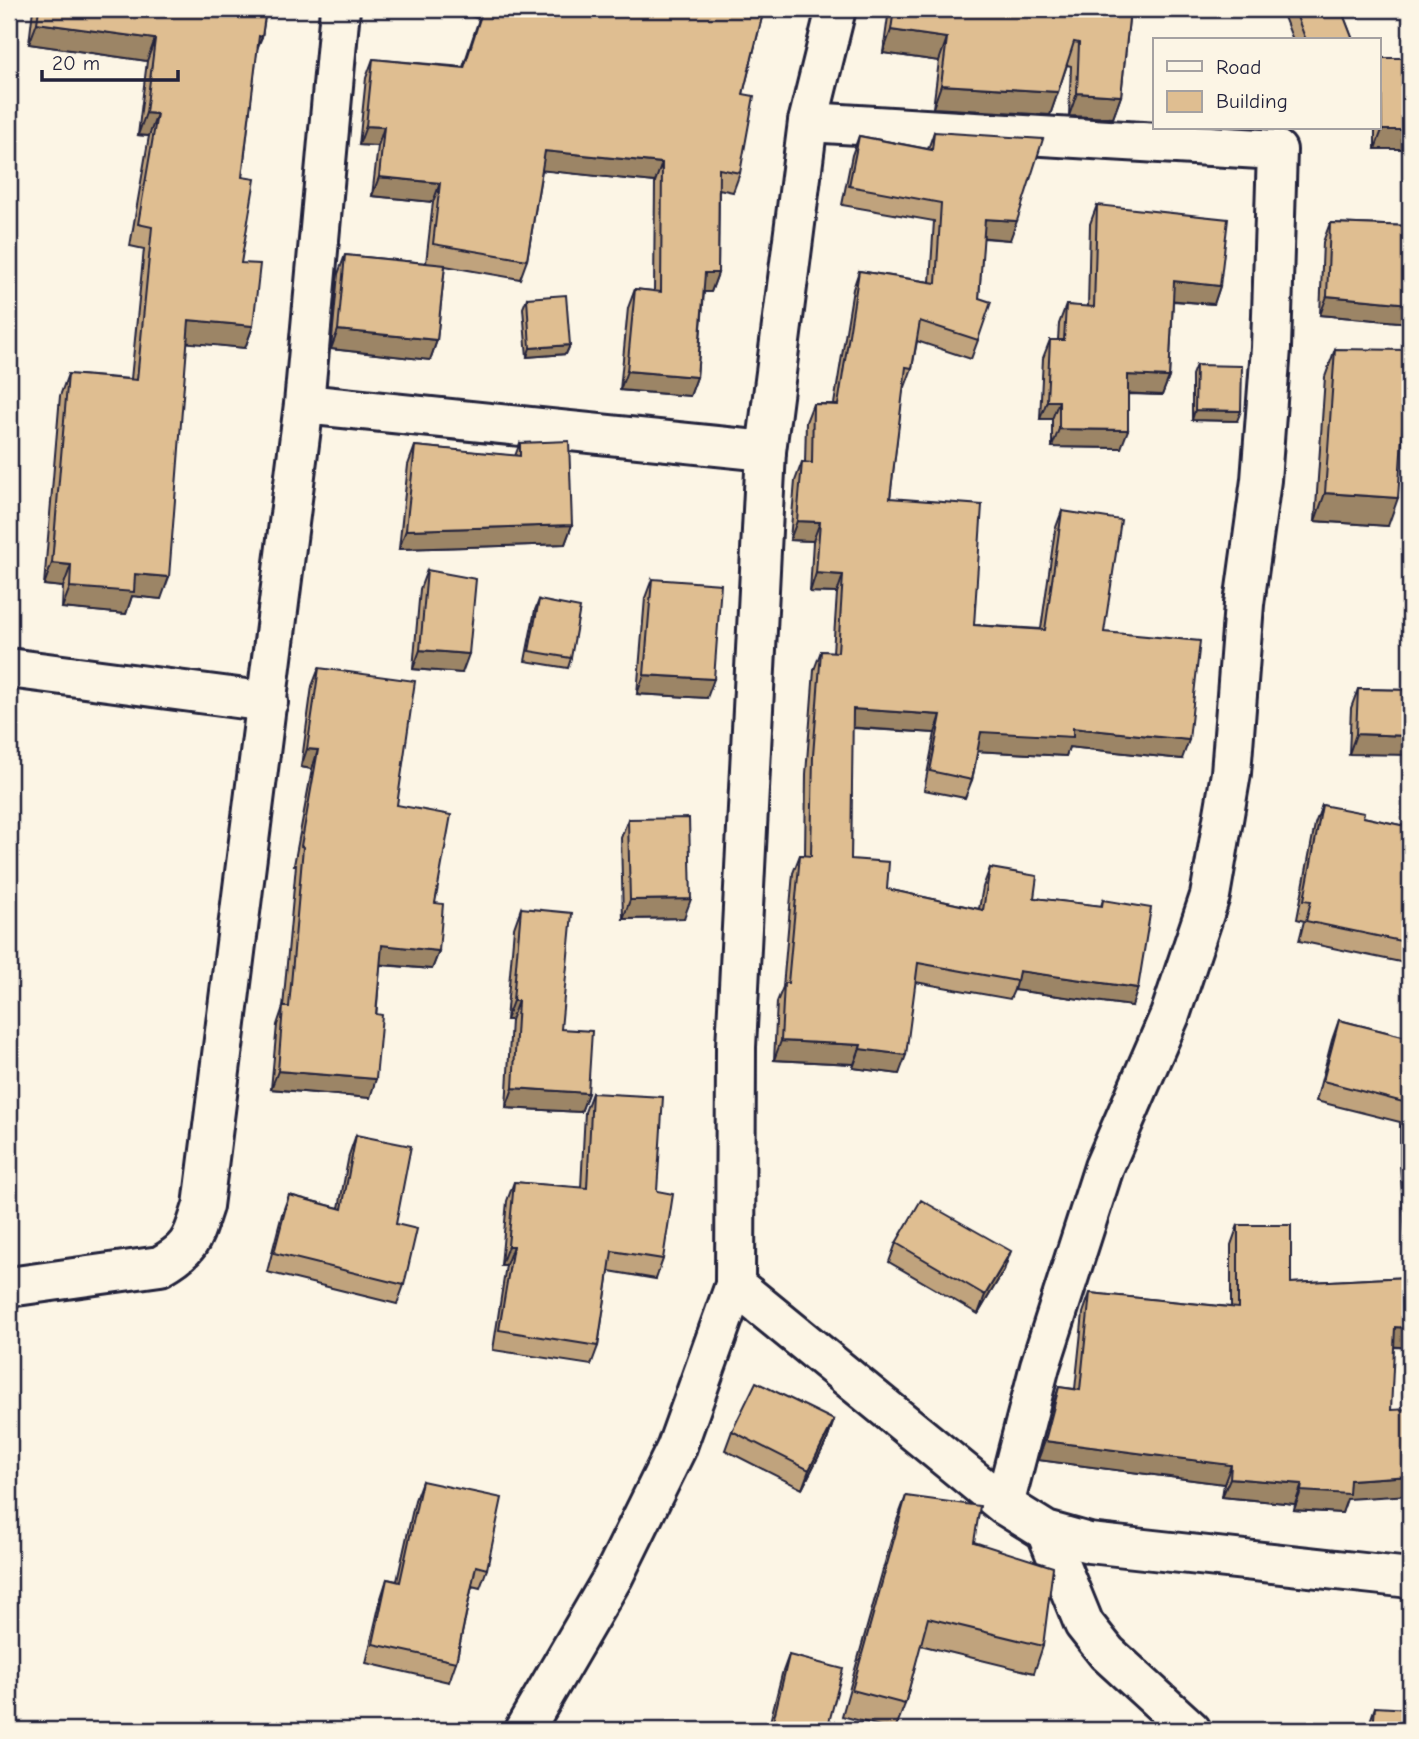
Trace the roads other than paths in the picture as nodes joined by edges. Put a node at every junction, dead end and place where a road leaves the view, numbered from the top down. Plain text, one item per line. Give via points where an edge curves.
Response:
1 (340, 9) edge
2 (836, 9) edge
3 (808, 122) junction
4 (304, 404) junction
5 (766, 451) junction
6 (9, 668) edge
7 (268, 702) junction
8 (735, 1285) junction
9 (9, 1287) edge
10 (1003, 1505) junction
11 (1046, 1531) junction
12 (1410, 1578) edge
13 (524, 1730) edge
14 (1191, 1730) edge

1 - 4 street
2 - 3 street
3 - 5 street
3 - 10 street via 1277,150 1272,348 1261,480 1244,604 1231,773 1210,896 1170,1015 1104,1167 1040,1366
4 - 5 street
4 - 7 street
5 - 8 street via 736,1047
6 - 7 street
7 - 9 street via 203,1206 192,1239 181,1254 160,1266
8 - 10 street
8 - 13 street via 676,1450 613,1577
10 - 11 street
11 - 12 street via 1089,1543
11 - 14 street via 1089,1631

